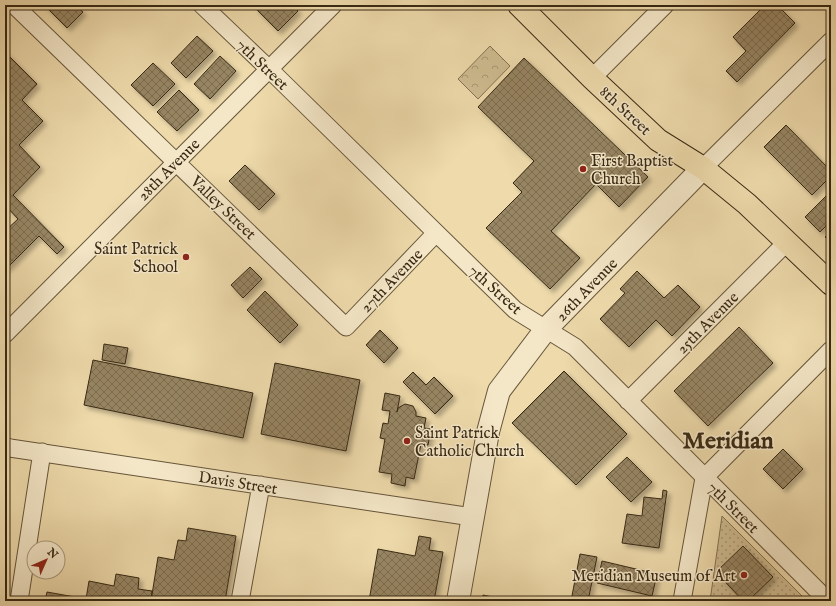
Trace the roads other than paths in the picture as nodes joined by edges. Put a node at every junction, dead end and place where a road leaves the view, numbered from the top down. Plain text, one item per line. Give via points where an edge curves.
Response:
1 (14, 5) edge
2 (202, 5) edge
3 (332, 5) edge
4 (519, 5) edge
5 (665, 5) edge
6 (831, 41) edge
7 (268, 68) junction
8 (592, 78) junction
9 (176, 161) junction
10 (703, 168) junction
11 (436, 233) junction
12 (787, 242) junction
13 (831, 284) edge
14 (346, 327) joint
15 (546, 329) junction
16 (5, 334) edge
17 (831, 350) edge
18 (628, 401) junction
19 (5, 446) edge
20 (42, 452) junction
21 (704, 478) junction
22 (261, 485) junction
23 (472, 517) junction
24 (19, 601) edge
25 (240, 601) edge
26 (458, 601) edge
27 (682, 601) edge
28 (828, 601) edge

1 - 9 street, Valley Street
2 - 7 street, 7th Street
3 - 7 street, 28th Avenue
4 - 8 main road, 8th Street
5 - 8 street
6 - 10 street, 26th Avenue
7 - 9 street, 28th Avenue
7 - 11 street, 7th Street
8 - 10 main road, 8th Street via 658,140
9 - 14 street, Valley Street
9 - 16 street, 28th Avenue
10 - 12 main road, 8th Street via 747,204
10 - 15 street, 26th Avenue
11 - 14 street, 27th Avenue
11 - 15 street, 7th Street via 515,310
12 - 13 main road, 8th Street
12 - 18 street, 25th Avenue
15 - 18 street, 7th Street via 575,348
15 - 23 street, 26th Avenue via 499,391 488,432
17 - 21 street
18 - 21 street, 7th Street
19 - 20 street, Davis Street
20 - 22 street, Davis Street
20 - 24 street
21 - 27 street
21 - 28 street, 7th Street
22 - 23 street, Davis Street
22 - 25 street
23 - 26 street, 26th Avenue

